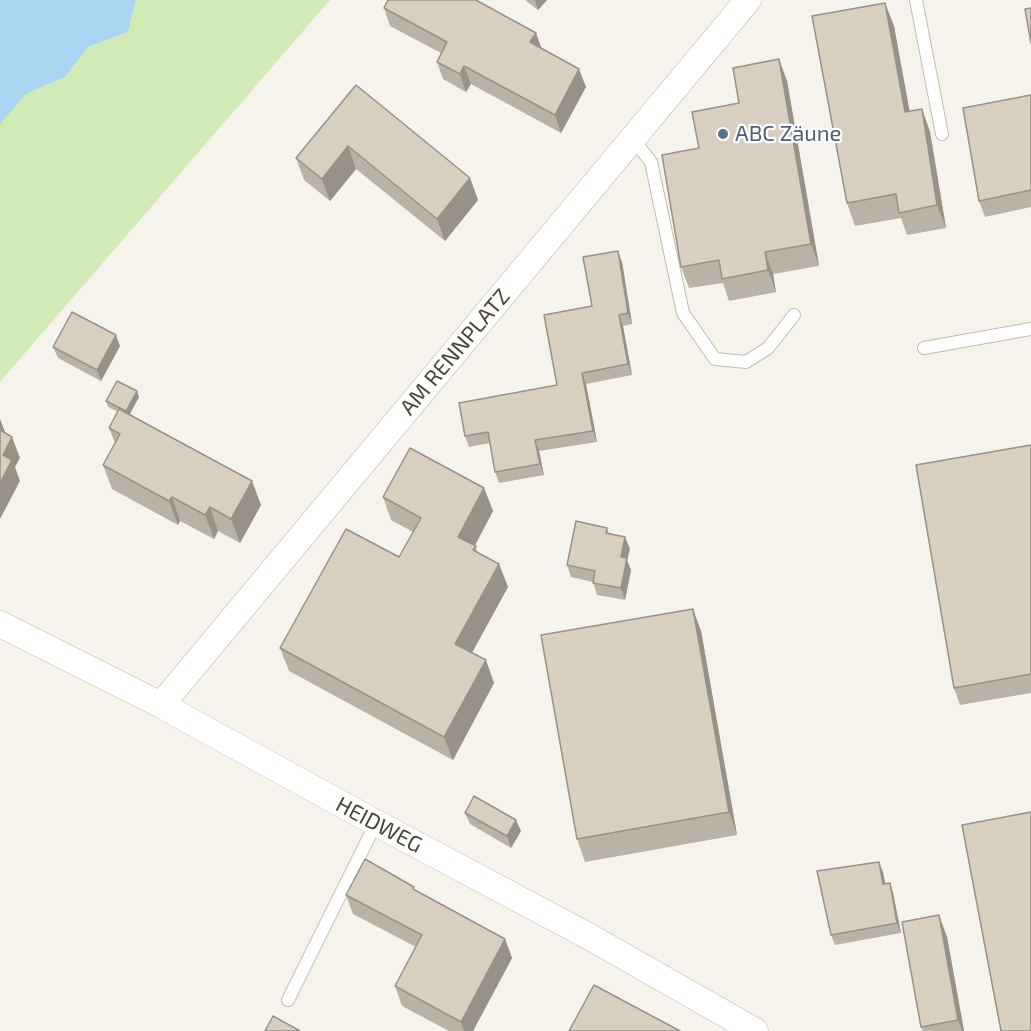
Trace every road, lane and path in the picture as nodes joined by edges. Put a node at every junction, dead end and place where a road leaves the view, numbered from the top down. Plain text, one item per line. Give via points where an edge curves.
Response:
1 (748, 0) edge
2 (916, 0) edge
3 (942, 134) dead end
4 (633, 139) junction
5 (794, 315) dead end
6 (1031, 330) edge
7 (924, 348) dead end
8 (0, 624) edge
9 (161, 705) junction
10 (376, 823) junction
11 (288, 1000) dead end
12 (755, 1031) edge

1 - 4 street, AM RENNPLATZ
2 - 3 lane
4 - 5 lane via 651,162 683,313 715,359 746,362 768,348
4 - 9 street, AM RENNPLATZ
6 - 7 lane
8 - 9 street, HEIDWEG
9 - 10 street, HEIDWEG
10 - 11 lane
10 - 12 street, HEIDWEG via 590,937

